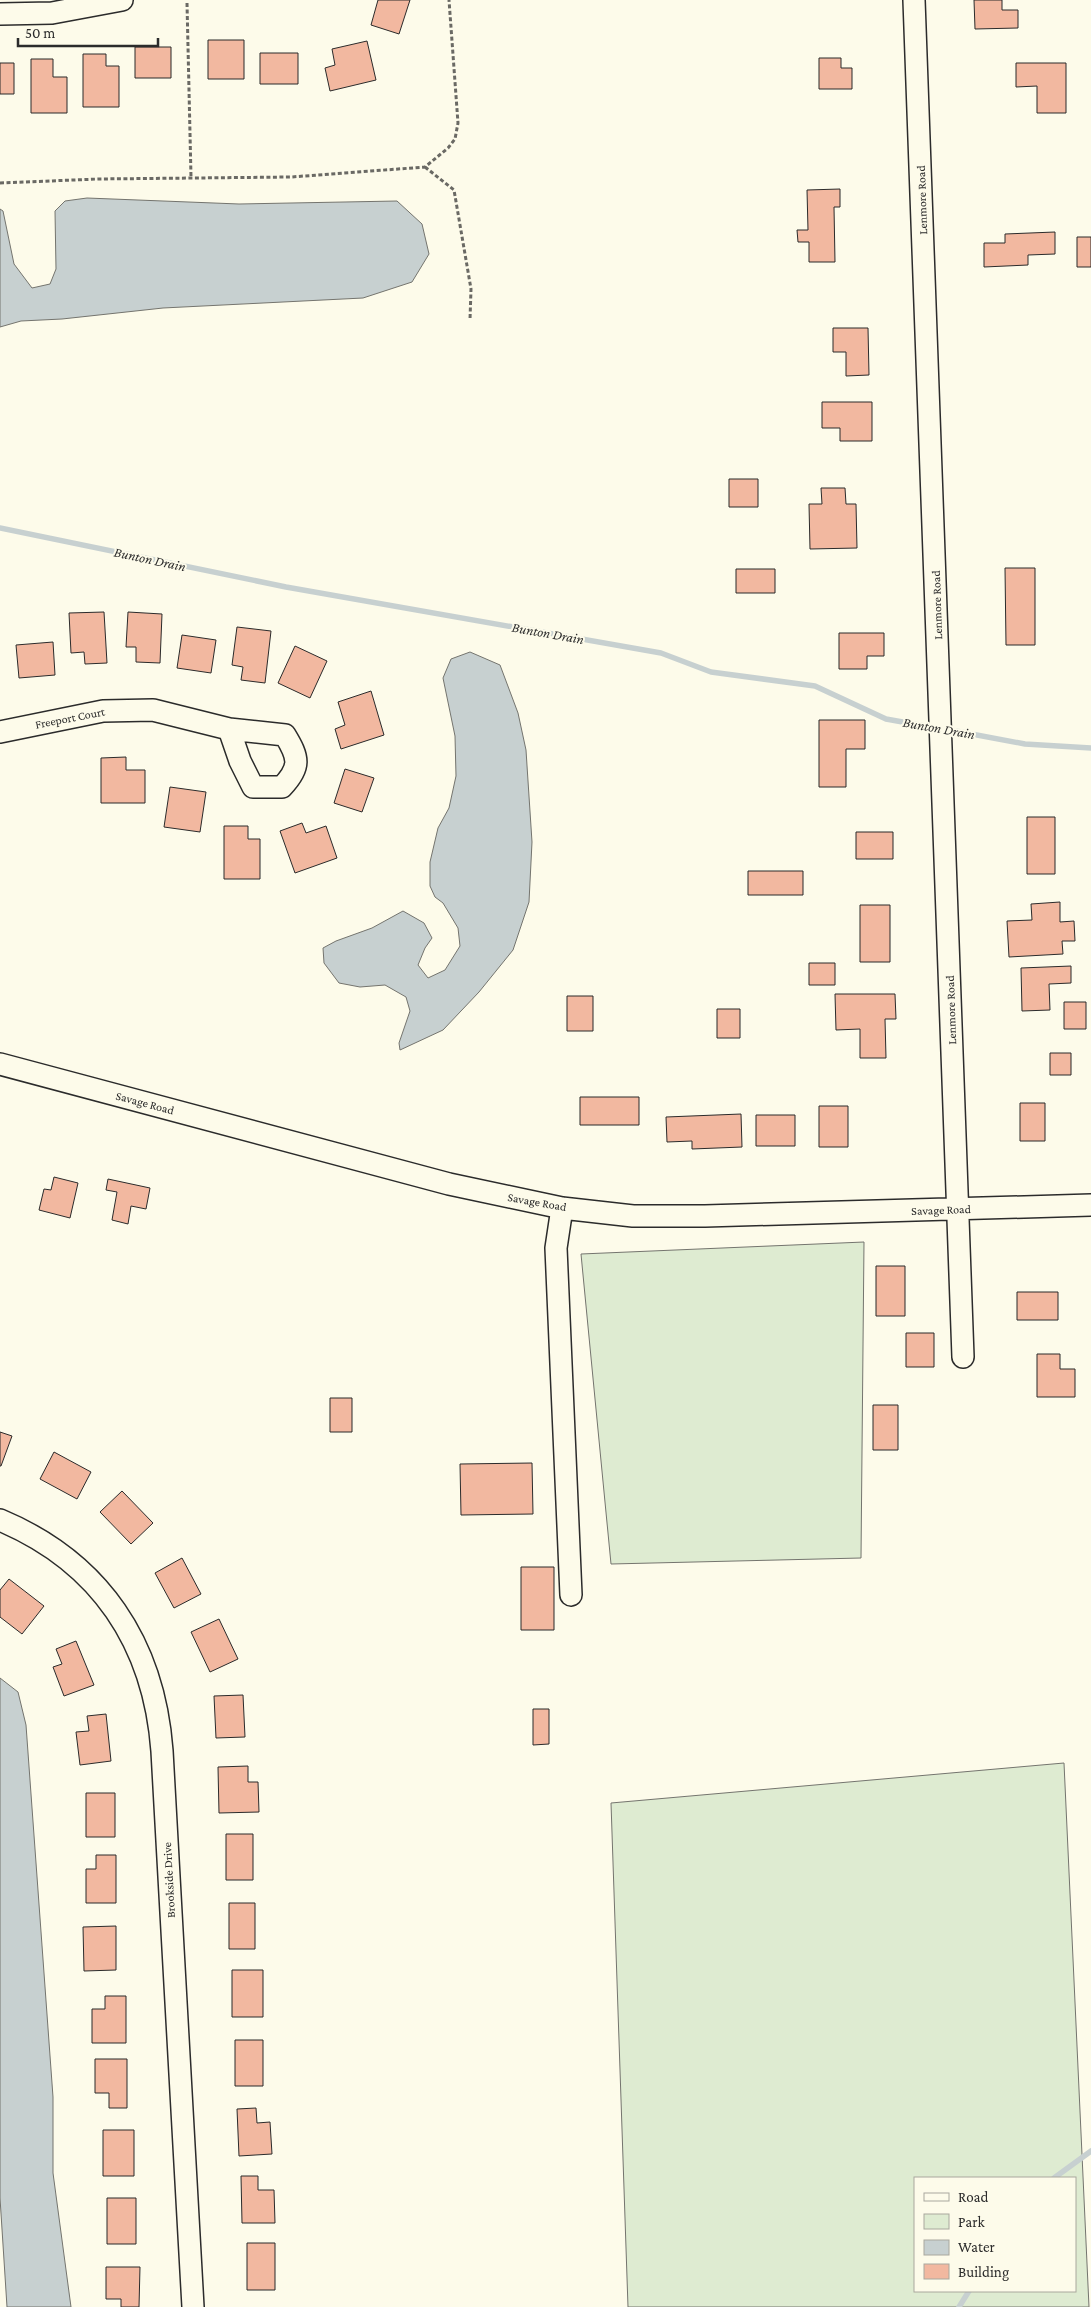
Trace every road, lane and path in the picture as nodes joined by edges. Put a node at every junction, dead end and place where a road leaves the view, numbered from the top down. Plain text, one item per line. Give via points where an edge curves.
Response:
1 (122, 0) edge
2 (449, 0) edge
3 (914, 0) edge
4 (187, 3) dead end
5 (0, 14) edge
6 (425, 167) junction
7 (191, 177) junction
8 (0, 183) edge
9 (470, 320) dead end
10 (229, 729) dead end
11 (0, 732) edge
12 (0, 1064) edge
13 (1091, 1205) edge
14 (562, 1208) junction
15 (958, 1210) junction
16 (963, 1356) dead end
17 (0, 1520) edge
18 (571, 1595) dead end
19 (193, 2307) edge

1 - 5 street via 52,13
2 - 6 path via 458,124 455,139
3 - 15 street, Lenmore Road
4 - 7 path
6 - 7 path via 291,177
6 - 9 path via 454,190 471,290
7 - 8 path
10 - 11 street, Freeport Court via 153,710 103,711
12 - 14 street, Savage Road via 448,1184
13 - 15 street, Savage Road
14 - 15 street, Savage Road via 633,1216
14 - 18 street via 556,1248
15 - 16 street, Lenmore Road
17 - 19 street, Brookside Drive via 32,1534 55,1549 102,1592 138,1649 155,1699 163,1761

